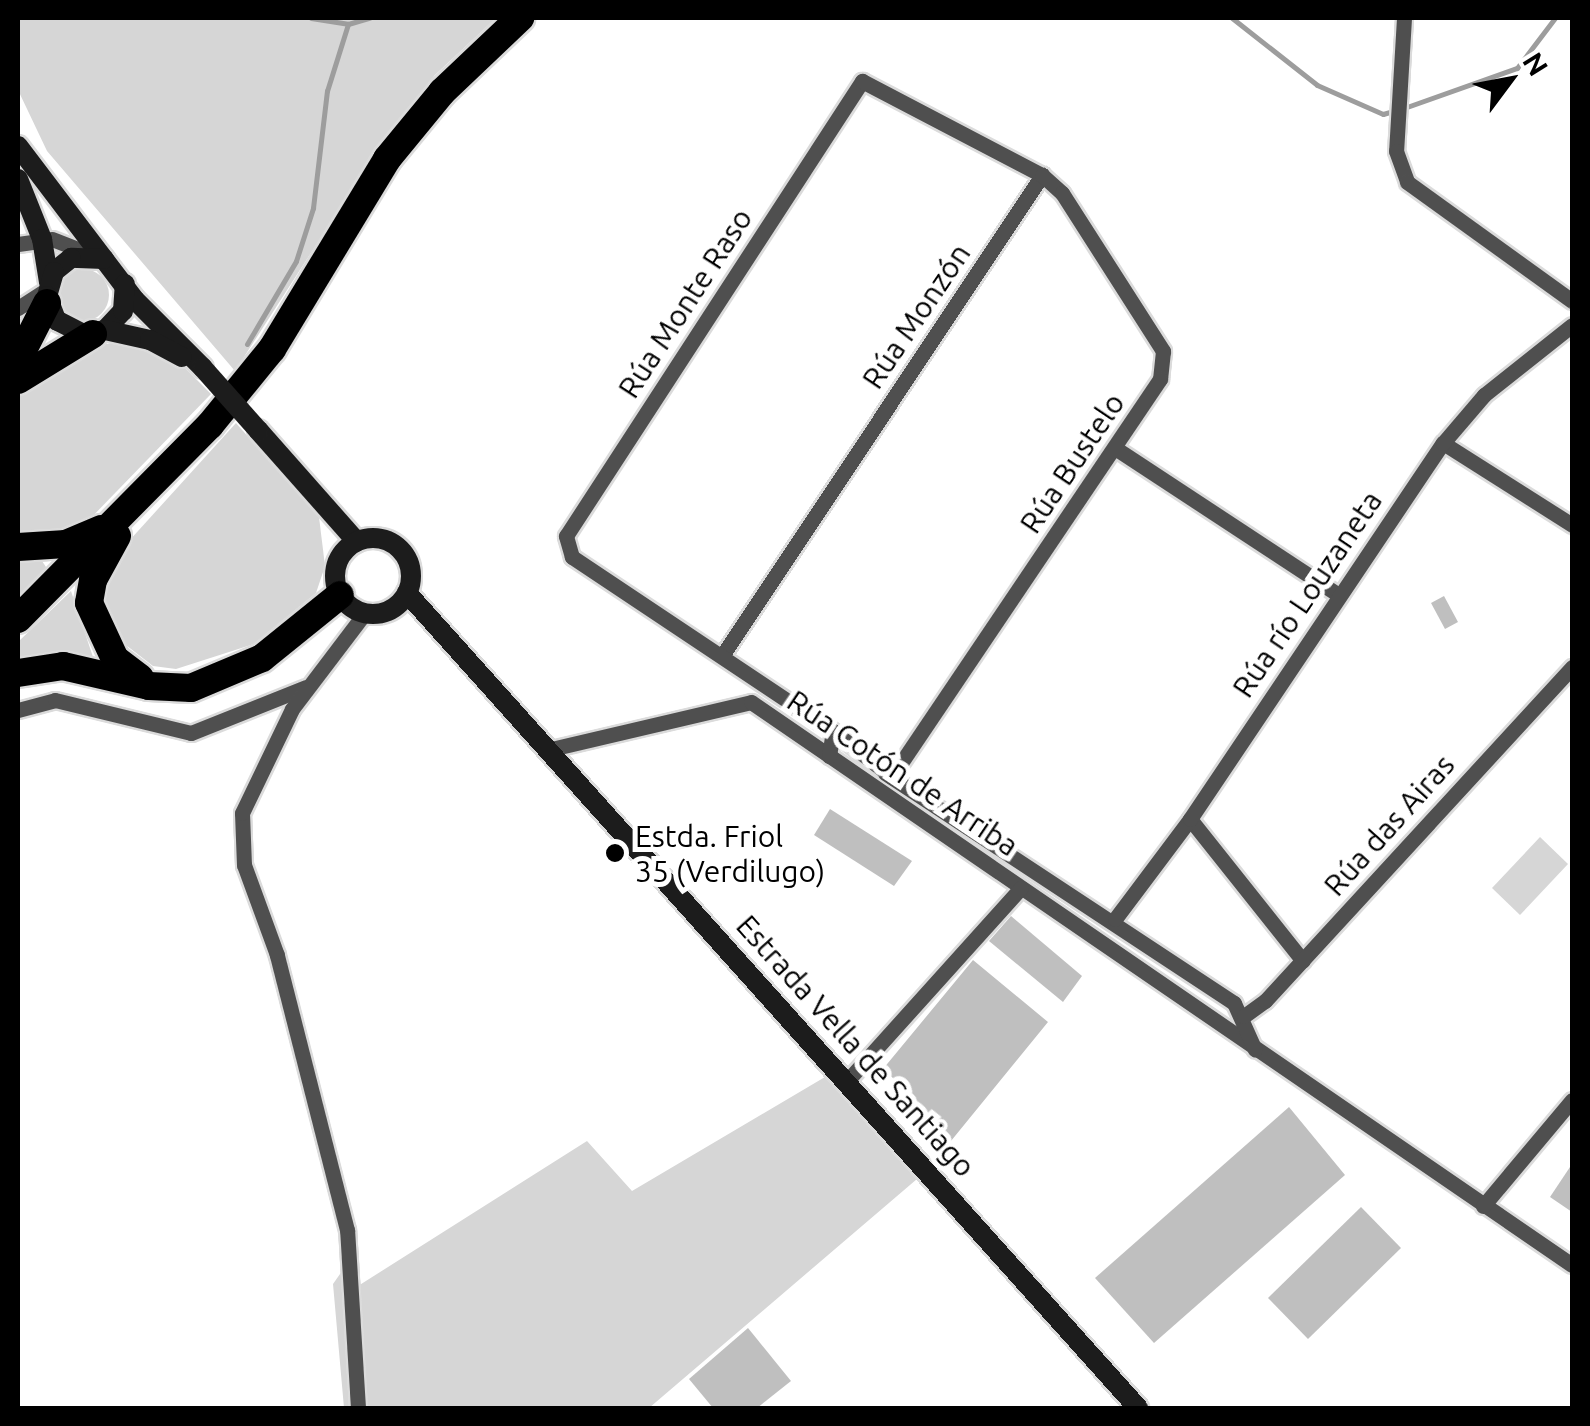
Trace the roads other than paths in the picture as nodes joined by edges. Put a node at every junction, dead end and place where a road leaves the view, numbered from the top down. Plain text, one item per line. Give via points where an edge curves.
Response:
1 (520, 18) edge
2 (1404, 18) edge
3 (18, 146) edge
4 (18, 156) edge
5 (1042, 175) junction
6 (18, 180) edge
7 (74, 222) junction
8 (18, 245) edge
9 (43, 249) junction
10 (98, 257) junction
11 (125, 284) junction
12 (1572, 301) edge
13 (40, 309) edge
14 (1572, 326) edge
15 (99, 332) junction
16 (18, 360) edge
17 (203, 368) junction
18 (18, 380) edge
19 (1443, 443) junction
20 (1115, 448) junction
21 (126, 514) junction
22 (1572, 525) edge
23 (357, 542) junction
24 (18, 547) edge
25 (407, 592) junction
26 (340, 594) junction
27 (1337, 594) junction
28 (366, 613) junction
29 (18, 619) edge
30 (722, 656) junction
31 (1572, 667) edge
32 (18, 673) edge
33 (149, 686) junction
34 (306, 687) junction
35 (18, 710) edge
36 (833, 731) junction
37 (552, 748) junction
38 (829, 756) junction
39 (892, 777) junction
40 (1190, 819) junction
41 (1022, 888) junction
42 (1114, 920) junction
43 (1096, 942) junction
44 (1302, 962) junction
45 (1242, 1015) junction
46 (1220, 1026) junction
47 (1255, 1050) junction
48 (846, 1081) junction
49 (1572, 1100) edge
50 (1482, 1206) junction
51 (1572, 1264) edge
52 (358, 1408) edge
53 (1138, 1408) edge

1 - 21 highway via 442,92 387,160 272,349
2 - 12 street via 1396,151 1407,182
3 - 7 main road
4 - 7 street
5 - 20 street, Rúa Bustelo via 1062,193 1162,351 1160,379
5 - 30 street, Rúa Monzón
5 - 30 street, Rúa Monte Raso via 862,81 566,536 572,557
6 - 9 main road
7 - 10 main road
8 - 9 street
9 - 10 street via 80,246
9 - 13 main road
10 - 11 main road
10 - 13 main road via 61,264
11 - 15 main road via 123,311
11 - 17 main road
13 - 15 main road
13 - 16 highway
14 - 19 street, Rúa río Louzaneta via 1484,395
15 - 17 main road via 150,340
15 - 18 highway
17 - 23 main road, bridge
19 - 22 street
19 - 27 street, Rúa río Louzaneta
20 - 27 street
20 - 39 street, Rúa Bustelo
21 - 24 highway via 66,544
21 - 29 highway
21 - 33 highway via 101,562 90,603 115,659
23 - 25 main road, Estrada Vella de Santiago via 376,538 396,546 409,563
23 - 26 main road via 338,560
25 - 28 main road via 390,610
25 - 37 main road, Estrada Vella de Santiago
26 - 28 main road
26 - 33 highway via 262,658 191,688
27 - 40 street, Rúa río Louzaneta
28 - 34 street
30 - 36 street
31 - 44 street, Rúa das Airas
32 - 33 highway via 63,666
34 - 35 street via 191,732 55,700
34 - 52 street via 247,798 244,865 278,955 347,1230
36 - 38 street
36 - 39 street
37 - 38 street, Rúa Cotón de Arriba via 751,702
37 - 48 main road, Estrada Vella de Santiago
38 - 39 street via 849,752
38 - 41 street, Rúa Cotón de Arriba
39 - 42 street
40 - 42 street, Rúa río Louzaneta
40 - 44 street
41 - 43 street, Rúa Cotón de Arriba
41 - 48 street
42 - 43 street via 1114,943
42 - 43 street via 1091,924
42 - 45 street
43 - 46 street, Rúa Cotón de Arriba
44 - 45 street, Rúa das Airas
45 - 46 street
45 - 47 street
46 - 47 street, Rúa Cotón de Arriba
47 - 50 street, Rúa Cotón de Arriba
48 - 53 main road, Estrada Vella de Santiago
49 - 50 street
50 - 51 street, Rúa Cotón de Arriba

